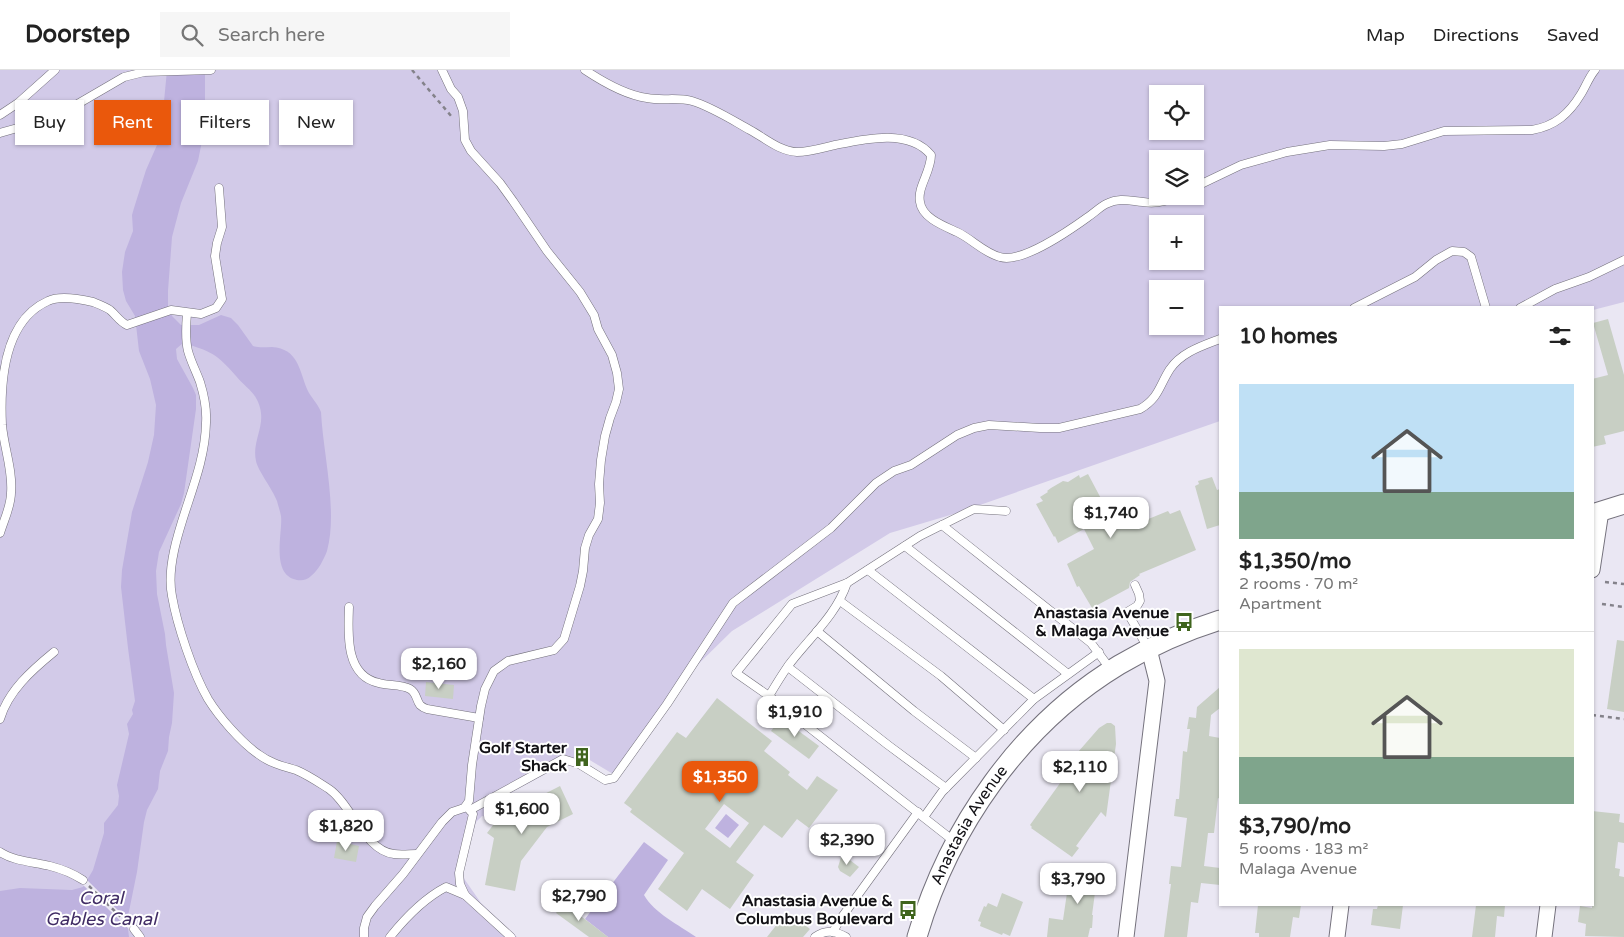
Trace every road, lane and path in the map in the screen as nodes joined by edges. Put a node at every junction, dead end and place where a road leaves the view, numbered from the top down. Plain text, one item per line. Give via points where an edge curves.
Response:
1 (56, 70) edge
2 (210, 70) edge
3 (412, 70) edge
4 (442, 70) edge
5 (585, 70) edge
6 (1595, 70) edge
7 (164, 71) edge
8 (0, 115) edge
9 (464, 132) junction
10 (0, 133) edge
11 (1204, 183) edge
12 (219, 188) dead end
13 (1149, 203) edge
14 (1624, 260) edge
15 (1358, 306) edge
16 (1485, 306) edge
17 (1524, 306) edge
18 (187, 313) junction
19 (1219, 339) edge
20 (1624, 504) edge
21 (1006, 511) dead end
22 (1597, 512) edge
23 (942, 525) junction
24 (0, 533) edge
25 (905, 546) junction
26 (1594, 547) edge
27 (868, 570) junction
28 (1605, 582) dead end
29 (847, 584) junction
30 (1624, 584) edge
31 (1135, 585) dead end
32 (840, 601) junction
33 (1602, 604) dead end
34 (348, 607) dead end
35 (1624, 607) edge
36 (1219, 620) edge
37 (817, 632) junction
38 (1149, 650) junction
39 (54, 652) dead end
40 (1098, 652) junction
41 (788, 667) junction
42 (1111, 670) junction
43 (1068, 674) junction
44 (769, 696) junction
45 (1034, 700) junction
46 (1594, 715) edge
47 (479, 718) junction
48 (0, 719) edge
49 (1624, 719) edge
50 (1004, 730) junction
51 (976, 758) junction
52 (946, 788) junction
53 (468, 808) junction
54 (921, 814) junction
55 (955, 842) junction
56 (0, 852) edge
57 (417, 854) junction
58 (82, 880) joint
59 (465, 894) junction
60 (1341, 906) edge
61 (1548, 906) edge
62 (134, 930) joint
63 (833, 932) junction
64 (140, 937) edge
65 (364, 937) edge
66 (390, 937) edge
67 (511, 937) edge
68 (815, 937) edge
69 (846, 937) edge
70 (917, 937) edge
71 (1126, 937) edge
72 (1337, 937) edge
73 (1544, 937) edge

1 - 8 lane
2 - 7 lane
3 - 9 path
4 - 9 lane via 463,111
5 - 13 lane via 646,98 691,100 783,149 796,152 878,138 911,141 925,147 931,155 931,165 920,190 922,210 997,257 1008,260 1068,231 1105,204 1129,199
6 - 11 lane via 1572,108 1546,127 1444,131 1402,144 1330,145 1287,152 1241,165
7 - 10 lane via 124,77 69,109
9 - 47 lane via 471,151 500,183 587,303 612,355 618,389 601,460 598,520 589,535 580,586 564,639 554,650 508,661 494,672 485,689
12 - 18 lane via 222,226 215,256 222,298 216,308 201,314
14 - 17 lane
15 - 16 lane via 1415,277 1452,251 1464,252 1471,257
18 - 24 lane via 171,310 127,325 110,310 94,302 68,298 49,300 32,311 16,332 7,357 1,392 11,494
18 - 57 lane via 187,349 203,395 206,423 198,473 174,549 170,573 171,595 197,677 208,700 222,718 257,754 315,779 332,791 381,849 393,854
19 - 53 lane via 1182,357 1171,368 1150,403 1140,409 1059,428 989,425 974,428 876,483 832,528 733,603 614,778 605,780 579,764 563,759
20 - 22 street
21 - 23 lane via 974,509
22 - 26 street
23 - 25 lane
23 - 40 lane via 1091,643
25 - 27 lane
25 - 43 lane
27 - 29 lane
27 - 45 lane
28 - 30 path
29 - 32 lane
29 - 44 lane via 792,604 736,673
31 - 38 lane via 1140,601 1127,612
32 - 37 lane
32 - 50 lane via 940,676
33 - 35 path
34 - 47 lane via 350,652 364,678 409,688 416,694 420,705 427,709
36 - 38 street, Anastasia Avenue
37 - 41 lane
37 - 51 lane
38 - 42 street, Anastasia Avenue
38 - 71 street via 1157,681
39 - 48 lane via 29,673
40 - 42 lane
40 - 43 lane
41 - 44 lane
41 - 52 lane
42 - 55 street, Anastasia Avenue via 1073,698 1021,749 1004,768
43 - 45 lane
44 - 54 lane
45 - 50 lane
46 - 49 path
47 - 53 lane
50 - 51 lane
51 - 52 lane
52 - 54 lane
53 - 57 lane via 452,812
53 - 59 lane via 473,814 459,873
54 - 55 lane
54 - 63 lane via 859,892
55 - 70 street, Anastasia Avenue
56 - 58 lane via 70,872
57 - 65 lane via 367,917
58 - 62 path
59 - 66 lane via 446,887 431,895
59 - 67 lane
60 - 72 street
61 - 73 street
62 - 64 lane
63 - 68 lane via 822,932
63 - 69 lane

